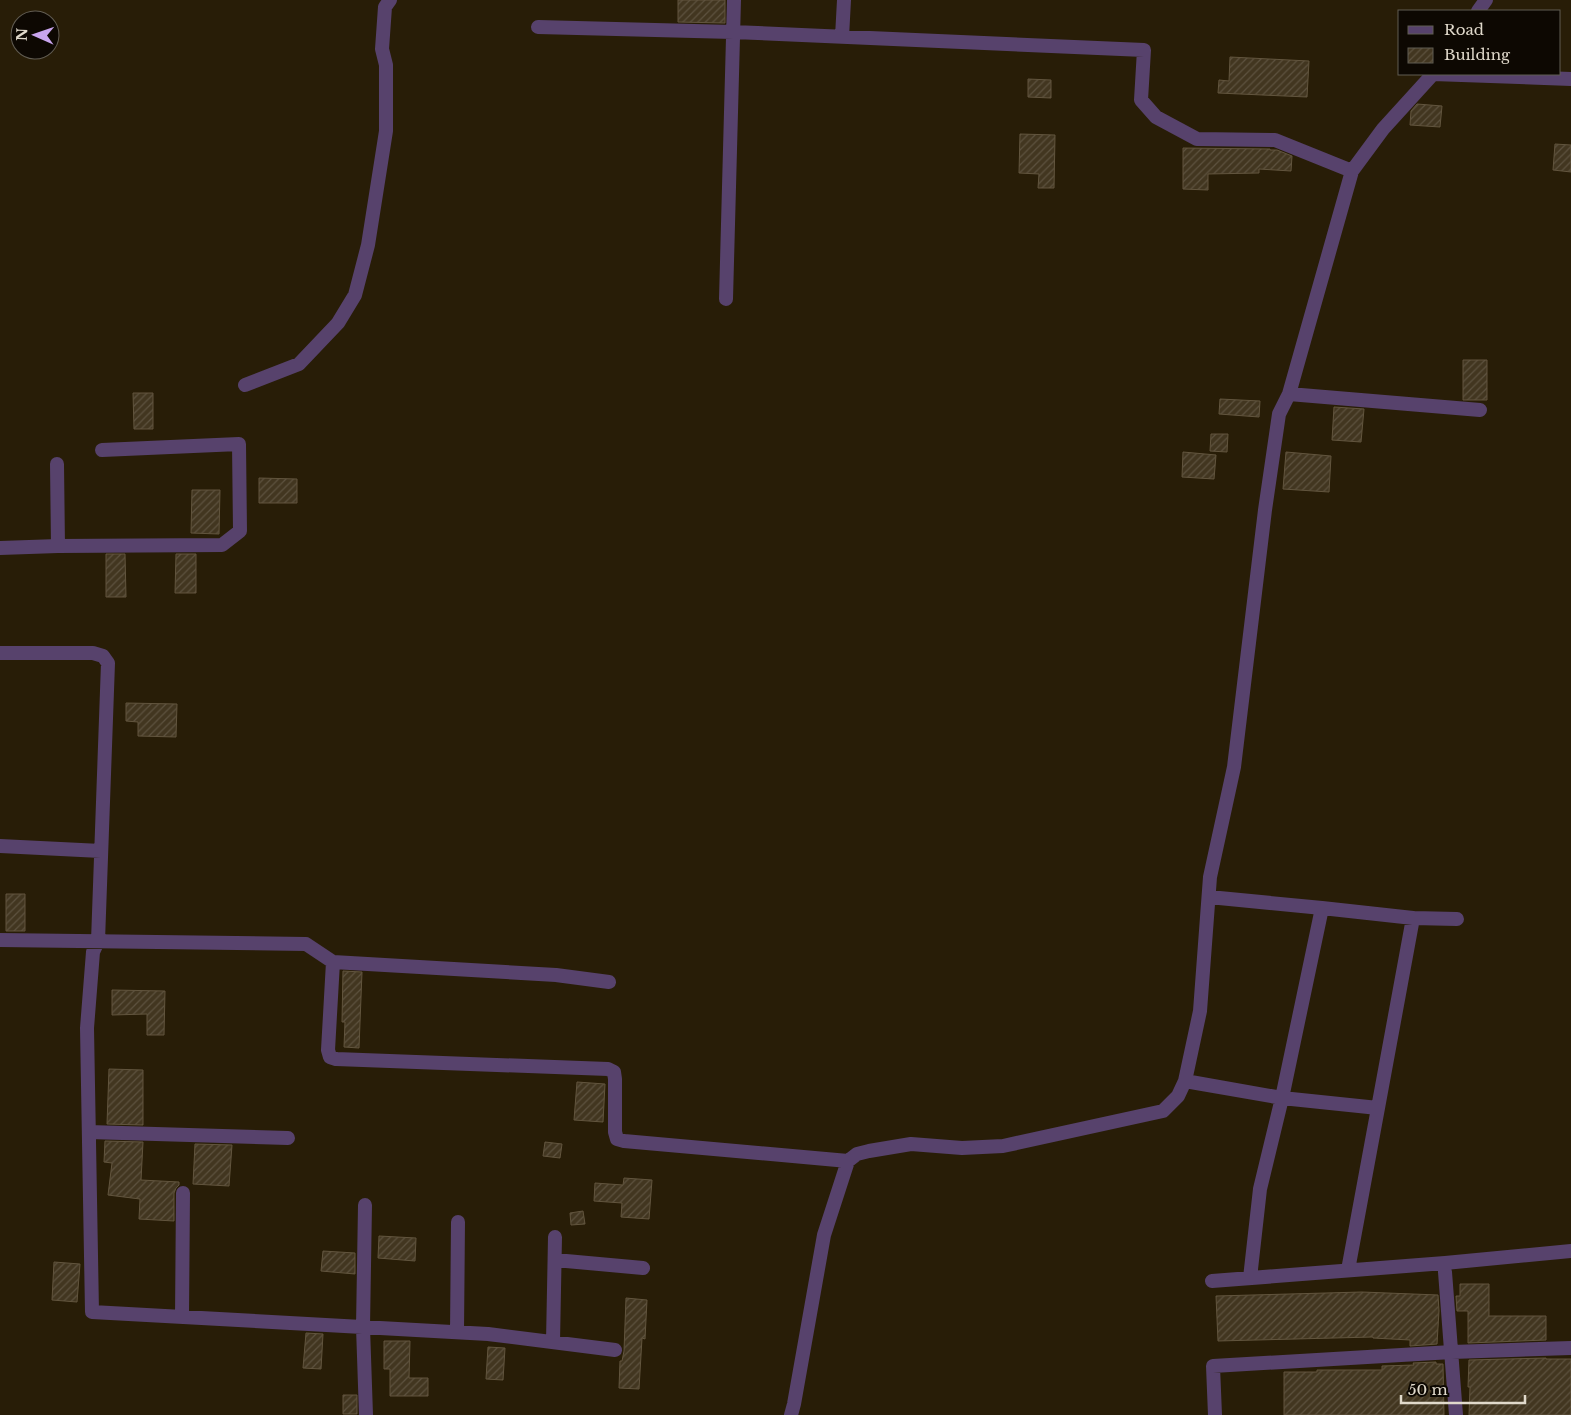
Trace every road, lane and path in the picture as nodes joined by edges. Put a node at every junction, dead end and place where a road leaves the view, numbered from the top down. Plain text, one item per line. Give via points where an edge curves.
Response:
1 (390, 0) edge
2 (734, 0) edge
3 (844, 0) edge
4 (538, 28) dead end
5 (733, 32) junction
6 (842, 37) junction
7 (1432, 75) edge
8 (1461, 75) edge
9 (1571, 79) edge
10 (1352, 171) junction
11 (726, 299) dead end
12 (245, 385) dead end
13 (1289, 394) junction
14 (1480, 410) dead end
15 (102, 450) dead end
16 (57, 464) dead end
17 (58, 546) junction
18 (0, 548) edge
19 (0, 653) edge
20 (0, 846) edge
21 (101, 851) junction
22 (1209, 897) junction
23 (1322, 908) junction
24 (1413, 918) junction
25 (1458, 919) dead end
26 (0, 940) edge
27 (98, 941) junction
28 (333, 962) junction
29 (609, 982) dead end
30 (1185, 1081) junction
31 (1282, 1098) junction
32 (1378, 1108) junction
33 (89, 1132) junction
34 (288, 1138) dead end
35 (848, 1161) junction
36 (183, 1193) dead end
37 (364, 1205) dead end
38 (458, 1222) dead end
39 (555, 1238) dead end
40 (1571, 1251) edge
41 (555, 1260) junction
42 (643, 1268) dead end
43 (1348, 1270) junction
44 (1446, 1272) dead end
45 (1250, 1278) junction
46 (1212, 1281) dead end
47 (182, 1317) junction
48 (363, 1327) junction
49 (458, 1332) junction
50 (553, 1342) junction
51 (1571, 1348) edge
52 (615, 1350) dead end
53 (1452, 1352) junction
54 (366, 1415) edge
55 (791, 1415) edge
56 (1215, 1415) edge
57 (1456, 1415) edge

1 - 12 street via 385,7 382,49 386,65 386,131 368,244 355,295 338,323 299,364
2 - 5 street
3 - 6 street
4 - 5 street
5 - 6 street
5 - 11 street
6 - 10 street via 1144,50 1141,100 1156,117 1197,139 1275,140
7 - 10 street via 1383,129
8 - 9 street
10 - 13 street
13 - 14 street
13 - 22 street via 1280,414 1234,767 1212,868
15 - 17 street via 239,444 240,531 222,545
16 - 17 street
17 - 18 street
19 - 21 street via 93,653 103,656 108,663
20 - 21 street
21 - 27 street
22 - 23 street
22 - 30 street via 1200,1011
23 - 24 street
23 - 31 street
24 - 25 street
24 - 32 street
26 - 27 street
27 - 28 street via 306,944
27 - 33 street via 93,952 87,1028
28 - 29 street via 556,974
28 - 35 street via 330,1057 608,1069 614,1072 615,1079 617,1139
30 - 31 street
30 - 35 street via 1178,1096 1163,1111 1003,1146 962,1148 911,1144 868,1151
31 - 32 street
31 - 45 street via 1260,1189
32 - 43 street
33 - 34 street
33 - 47 street via 92,1312
35 - 55 street via 824,1235
36 - 47 street
37 - 48 street
38 - 49 street
39 - 41 street
40 - 43 street
41 - 42 street
41 - 50 street
43 - 45 street
44 - 53 street
45 - 46 street
47 - 48 street
48 - 49 street
48 - 54 street
49 - 50 street
50 - 52 street
51 - 53 street
53 - 56 street via 1213,1366
53 - 57 street

